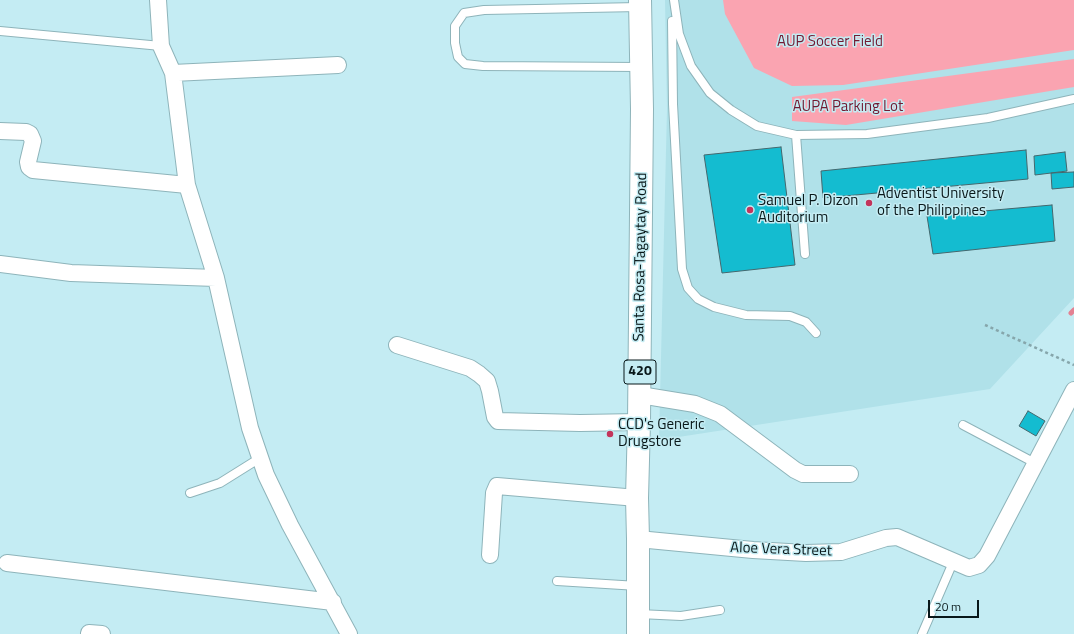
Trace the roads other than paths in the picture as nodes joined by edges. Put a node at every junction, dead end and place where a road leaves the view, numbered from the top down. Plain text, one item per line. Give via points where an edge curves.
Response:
1 (158, 0) edge
2 (673, 0) edge
3 (640, 3) edge
4 (0, 31) edge
5 (161, 46) junction
6 (338, 65) dead end
7 (642, 67) junction
8 (173, 73) junction
9 (1074, 99) edge
10 (0, 131) edge
11 (796, 135) junction
12 (187, 184) junction
13 (805, 254) dead end
14 (0, 264) edge
15 (216, 278) junction
16 (816, 333) dead end
17 (397, 345) dead end
18 (1074, 390) edge
19 (640, 395) junction
20 (640, 422) junction
21 (963, 425) dead end
22 (260, 458) junction
23 (1035, 463) junction
24 (850, 474) dead end
25 (190, 493) dead end
26 (637, 498) junction
27 (638, 539) junction
28 (490, 555) dead end
29 (954, 560) junction
30 (7, 563) dead end
31 (557, 581) dead end
32 (638, 586) junction
33 (333, 602) junction
34 (720, 610) dead end
35 (638, 624) edge
36 (349, 634) edge
37 (922, 634) edge

1 - 5 street
2 - 11 lane via 679,34 691,66 710,93 757,126
2 - 16 lane via 674,104 682,269 688,288 698,299 714,307 746,315 790,316 806,322
3 - 7 main road, Santa Rosa-Tagaytay Road / 420
3 - 7 lane via 464,13 455,26 455,43 458,57 465,64 477,66
4 - 5 lane
5 - 8 street
6 - 8 street
7 - 19 main road, Santa Rosa-Tagaytay Road / 420
8 - 12 street
9 - 11 lane via 988,118 867,134
10 - 12 street via 30,134 33,141 28,162 33,170
11 - 13 lane
12 - 15 street
14 - 15 street via 71,273
15 - 22 street via 250,428
17 - 20 street via 470,368 479,374 487,381 494,417 498,421
18 - 23 street, Aloe Vera Street
19 - 20 main road, Santa Rosa-Tagaytay Road / 420
19 - 24 street via 695,404 720,414 802,474
20 - 26 main road, Santa Rosa-Tagaytay Road / 420
21 - 23 lane
22 - 25 lane via 220,483
22 - 33 street via 290,525
23 - 29 street, Aloe Vera Street via 987,556 979,565 969,568
26 - 27 main road, Santa Rosa-Tagaytay Road / 420
26 - 28 street via 497,486 494,493
27 - 29 street, Aloe Vera Street via 806,553 841,552 886,538 898,537
27 - 32 main road, Santa Rosa-Tagaytay Road / 420
29 - 37 lane
30 - 33 street
31 - 32 lane
32 - 35 main road, Santa Rosa-Tagaytay Road / 420
33 - 36 street
34 - 35 lane

